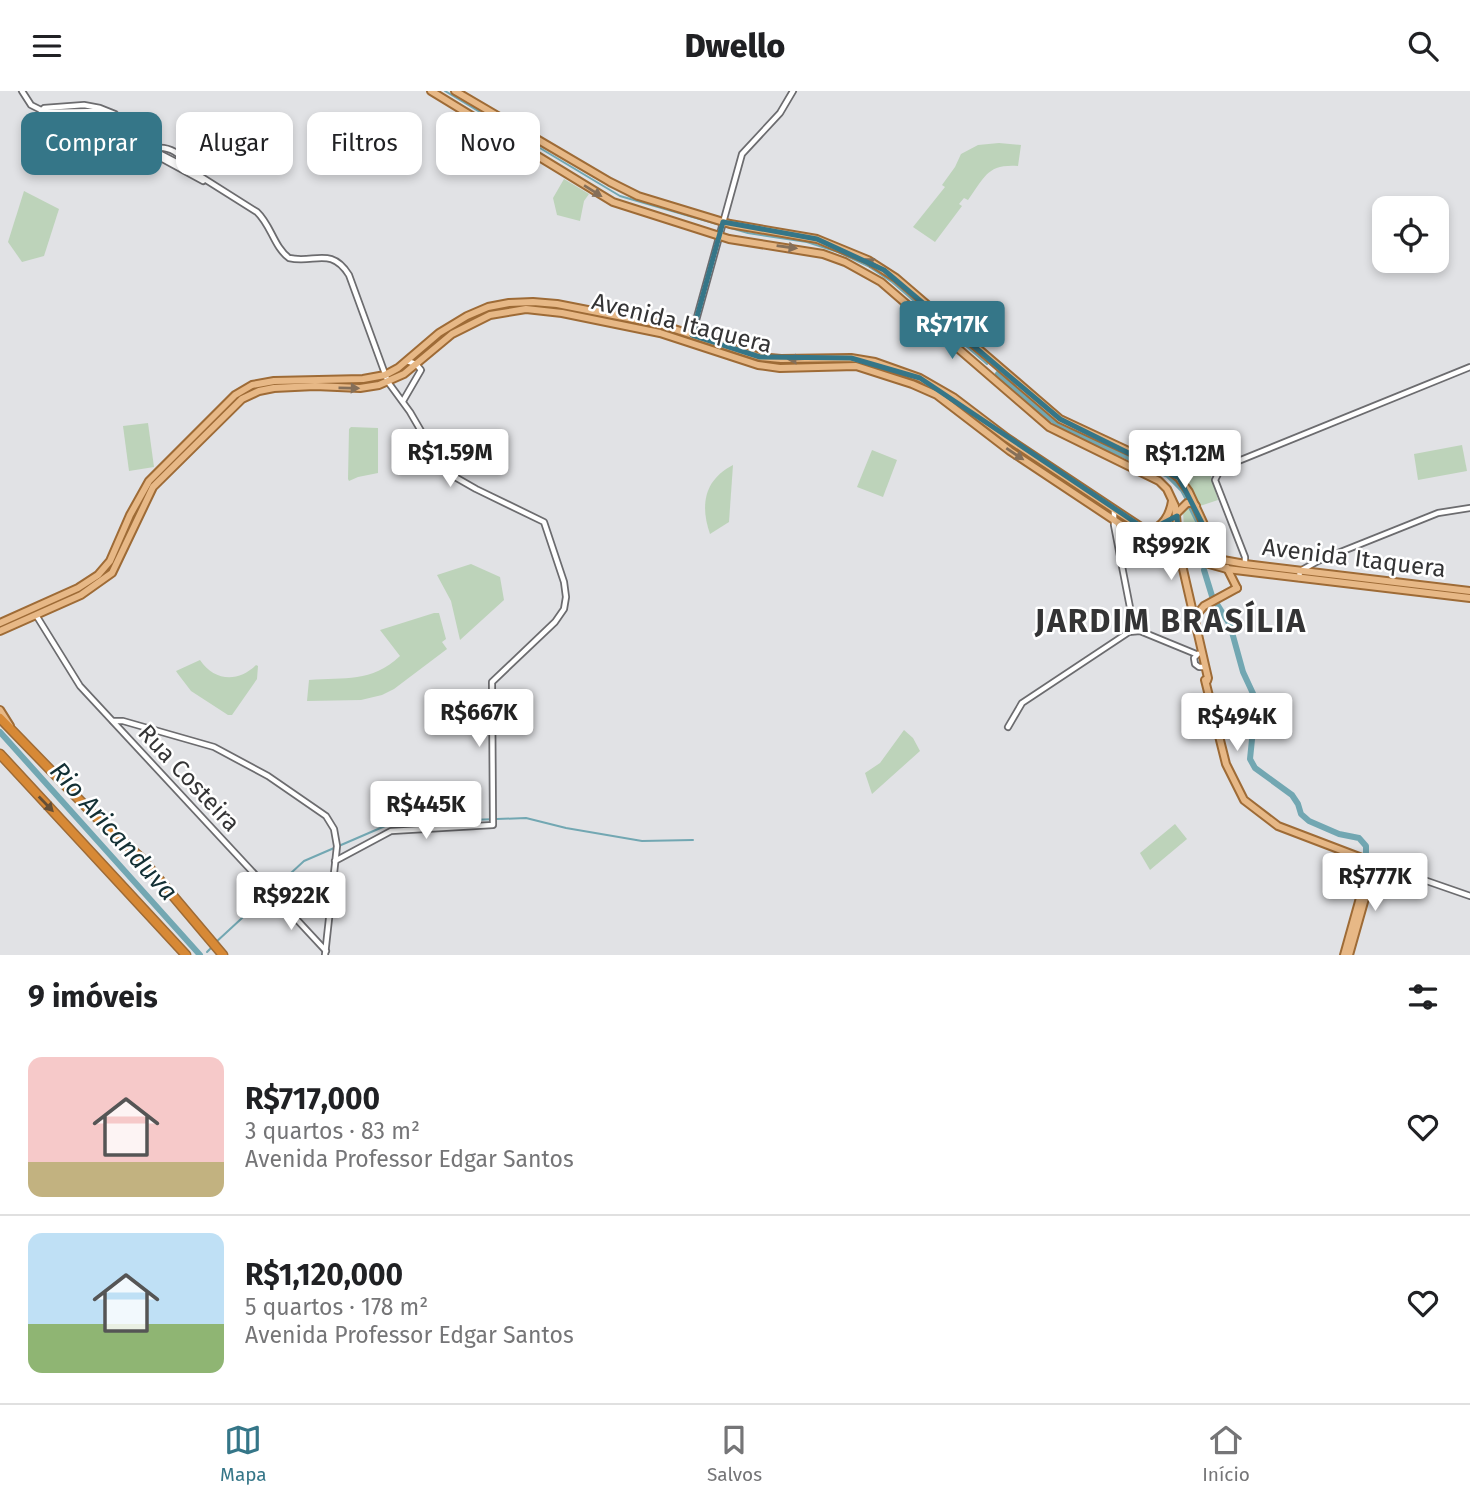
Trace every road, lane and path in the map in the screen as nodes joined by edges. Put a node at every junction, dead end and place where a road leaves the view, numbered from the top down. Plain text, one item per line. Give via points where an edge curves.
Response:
1 (22, 91) edge
2 (431, 91) edge
3 (456, 91) edge
4 (793, 91) edge
5 (57, 100) dead end
6 (62, 106) junction
7 (41, 111) junction
8 (106, 111) joint
9 (162, 155) edge
10 (162, 159) edge
11 (204, 181) junction
12 (723, 223) junction
13 (720, 235) junction
14 (660, 333) junction
15 (692, 335) junction
16 (407, 361) junction
17 (419, 367) junction
18 (1470, 367) edge
19 (386, 379) junction
20 (403, 401) junction
21 (1173, 499) junction
22 (1198, 508) junction
23 (1470, 508) edge
24 (540, 510) dead end
25 (1114, 510) junction
26 (1176, 514) junction
27 (530, 516) junction
28 (1116, 523) junction
29 (1147, 531) junction
30 (1179, 552) junction
31 (1221, 560) junction
32 (1246, 568) junction
33 (1227, 569) junction
34 (1300, 575) junction
35 (1237, 588) junction
36 (1470, 591) edge
37 (1470, 598) edge
38 (1190, 603) junction
39 (1204, 606) junction
40 (36, 615) junction
41 (1194, 619) junction
42 (0, 623) edge
43 (1133, 623) junction
44 (0, 631) edge
45 (1140, 631) junction
46 (1129, 632) junction
47 (1200, 660) junction
48 (0, 709) edge
49 (0, 718) edge
50 (112, 721) junction
51 (1008, 727) dead end
52 (10, 728) junction
53 (0, 754) edge
54 (335, 861) junction
55 (1372, 862) junction
56 (1470, 896) edge
57 (221, 953) edge
58 (326, 953) edge
59 (186, 955) edge
60 (1347, 955) edge

1 - 7 street
2 -> 13 main road via 613,202
3 - 12 main road via 629,192
4 - 12 street via 780,113 742,154
5 - 6 street
6 - 7 street
6 - 8 street
7 - 8 street
9 - 11 street
10 - 11 street
11 - 19 street via 260,215 289,258 330,258 343,267
12 - 13 street
22 -> 12 main road via 1175,474 1060,419 878,266 817,239
13 - 15 street
13 -> 21 main road via 815,252 866,273 1049,427 1159,481
14 - 15 main road
14 - 17 main road, Avenida Itaquera via 553,311 506,311 452,334
14 -> 28 main road, Avenida Itaquera via 758,365 856,366 923,388
15 - 16 main road, Avenida Itaquera via 560,305 520,302 467,316
25 -> 15 main road, Avenida Itaquera via 920,378 851,358 760,357
16 - 17 street
16 - 19 main road, Avenida Itaquera
17 - 19 main road, Avenida Itaquera
17 - 20 street
18 - 32 street via 1219,471 1215,480
19 - 20 street
40 -> 19 main road, Avenida Itaquera via 89,590 111,573 153,487 242,399 274,388 360,388
19 - 42 main road, Avenida Itaquera via 273,381 235,395 149,481 99,575
20 - 27 street via 446,471
21 - 26 main road
21 - 29 main road via 1162,523
22 - 26 main road via 1187,503
22 - 31 main road
23 - 34 street via 1427,517 1318,561
24 - 27 street
25 - 28 street
25 - 29 main road, Avenida Itaquera
26 - 30 main road
27 - 54 street via 544,522 565,589 564,609 492,682 493,822 391,831
28 - 30 main road, Avenida Itaquera via 1148,543
28 - 43 street
29 - 30 main road, Avenida Itaquera
30 - 31 main road, Avenida Itaquera
30 - 33 main road, Avenida Itaquera
30 - 38 main road
31 - 32 main road, Avenida Itaquera
31 - 33 main road
32 - 33 main road, Avenida Itaquera
32 - 34 main road, Avenida Itaquera
32 - 35 main road
33 - 35 main road
34 - 36 main road, Avenida Itaquera
34 - 37 main road, Avenida Itaquera
35 - 39 main road
38 - 39 main road
38 - 41 main road
39 - 41 main road
40 - 44 main road, Avenida Itaquera
40 - 50 street, Rua Costeira via 77,682
41 - 47 main road
43 - 45 street
43 - 46 street
45 - 46 street
45 - 47 street
46 - 51 street via 1022,703
47 - 55 main road via 1226,764 1244,800 1278,826
48 - 52 main road
49 - 52 highway
50 - 54 street via 214,747 232,756 330,820 337,844
50 - 58 street, Rua Costeira
52 - 57 highway via 141,858
53 -> 59 highway
54 - 58 street
55 - 56 street
55 - 60 main road

